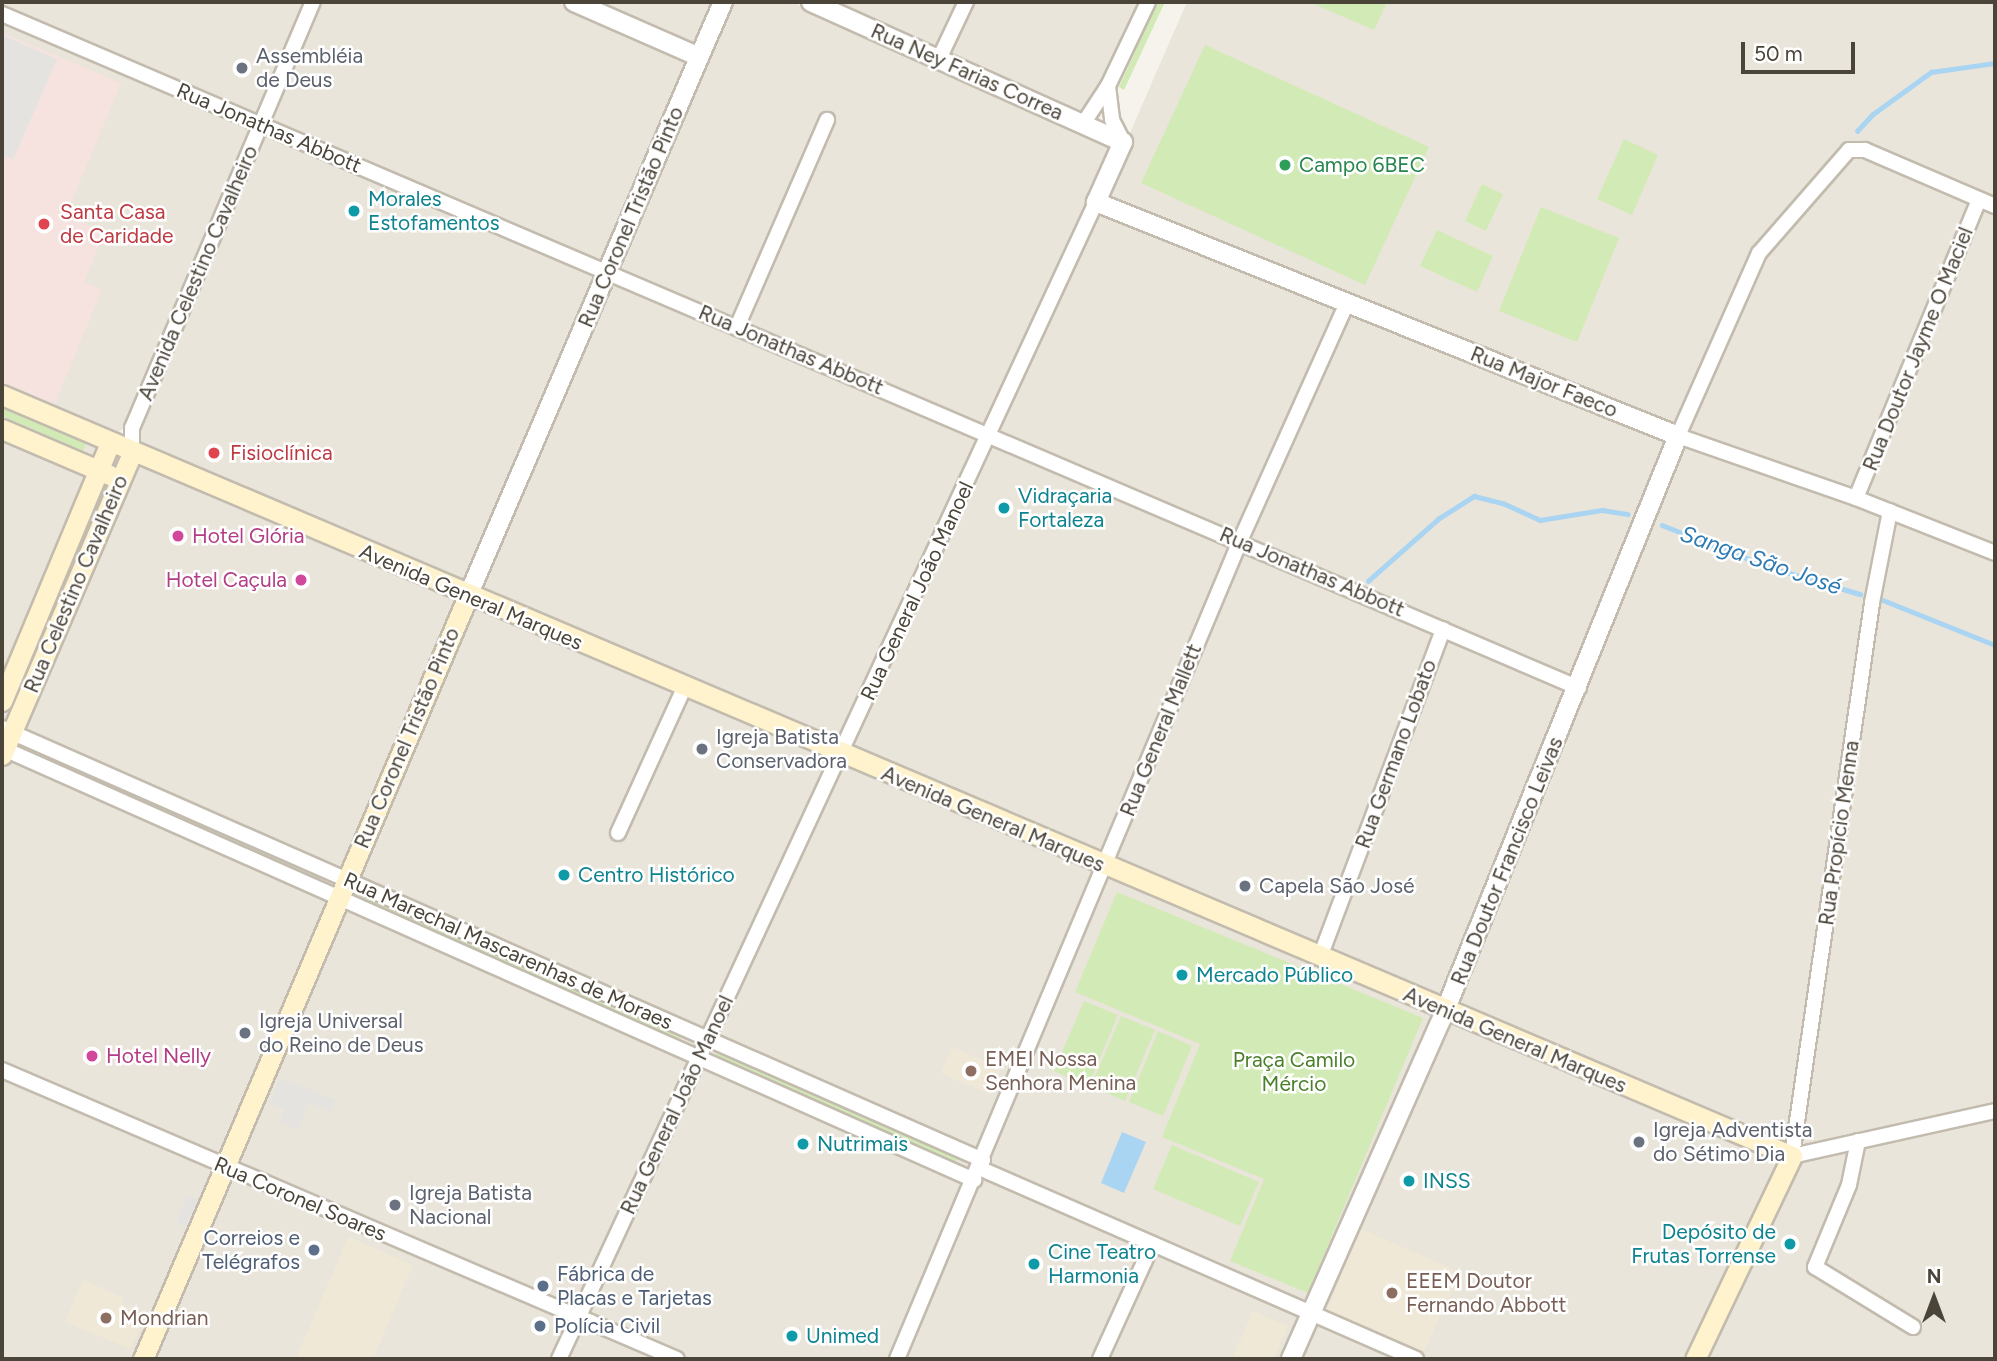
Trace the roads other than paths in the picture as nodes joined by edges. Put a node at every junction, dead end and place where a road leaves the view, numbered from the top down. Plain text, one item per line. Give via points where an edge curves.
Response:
1 (313, 2) edge
2 (574, 2) edge
3 (723, 2) edge
4 (811, 2) edge
5 (966, 2) edge
6 (1148, 2) edge
7 (2, 15) edge
8 (699, 57) junction
9 (939, 59) junction
10 (1108, 86) junction
11 (827, 120) dead end
12 (1083, 124) junction
13 (262, 125) junction
14 (1123, 142) junction
15 (1979, 199) junction
16 (1096, 202) junction
17 (1995, 206) edge
18 (607, 272) junction
19 (1347, 303) junction
20 (737, 327) junction
21 (2, 396) edge
22 (2, 429) edge
23 (132, 429) junction
24 (989, 434) junction
25 (1678, 436) junction
26 (110, 443) junction
27 (132, 453) junction
28 (99, 470) junction
29 (122, 480) junction
30 (1856, 498) junction
31 (1890, 511) junction
32 (1240, 541) junction
33 (1995, 553) edge
34 (468, 596) junction
35 (1443, 629) junction
36 (684, 688) junction
37 (1579, 688) junction
38 (2, 701) edge
39 (4, 742) edge
40 (841, 754) junction
41 (618, 833) dead end
42 (1105, 866) junction
43 (343, 889) junction
44 (1320, 957) junction
45 (1445, 1011) junction
46 (708, 1039) junction
47 (699, 1058) junction
48 (2, 1070) edge
49 (1995, 1111) edge
50 (1857, 1141) junction
51 (1792, 1156) junction
52 (224, 1167) junction
53 (979, 1169) junction
54 (1152, 1245) junction
55 (1311, 1314) junction
56 (578, 1317) junction
57 (1913, 1327) dead end
58 (143, 1359) edge
59 (559, 1359) edge
60 (677, 1359) edge
61 (897, 1359) edge
62 (1100, 1359) edge
63 (1291, 1359) edge
64 (1416, 1359) edge
65 (1695, 1359) edge

1 - 13 street, Avenida Celestino Cavalheiro
2 - 8 street
3 - 8 street, Rua Coronel Tristão Pinto
4 - 9 street, Rua Ney Farias Correa
5 - 9 street
6 - 10 street
7 - 13 street, Rua Jonathas Abbott
8 - 18 street, Rua Coronel Tristão Pinto
9 - 12 street, Rua Ney Farias Correa
10 - 12 street
10 - 14 street via 1112,120
11 - 20 street
12 - 14 street, Rua Ney Farias Correa
13 - 18 street, Rua Jonathas Abbott
13 - 23 street, Avenida Celestino Cavalheiro
14 - 16 street, Rua General João Manoel
15 - 17 street
15 - 25 street via 1865,150 1849,150 1759,253
15 - 30 street, Rua Doutor Jayme O Maciel
16 - 19 street, Rua Major Faeco
16 - 24 street, Rua General João Manoel
18 - 20 street, Rua Jonathas Abbott
18 - 34 street, Rua Coronel Tristão Pinto
19 - 25 street, Rua Major Faeco
19 - 32 street, Rua General Mallett
20 - 24 street, Rua Jonathas Abbott
21 - 26 main road, Avenida General Marques
22 - 28 main road
23 - 26 street
23 - 27 street, Avenida Celestino Cavalheiro
24 - 32 street, Rua Jonathas Abbott
24 - 40 street, Rua General João Manoel
25 - 30 street, Rua Major Faeco
25 - 37 street, Rua Doutor Francisco Leivas
26 - 27 main road, Avenida General Marques
26 - 28 main road, Rua Celestino Cavalheiro
27 - 29 main road, Rua Celestino Cavalheiro
27 - 34 main road, Avenida General Marques
28 - 29 main road
28 - 38 main road, Rua Celestino Cavalheiro
29 - 39 main road, Rua Celestino Cavalheiro
30 - 31 street, Rua Major Faeco
31 - 33 street, Rua Major Faeco
31 - 51 street, Rua Propício Menna via 1870,617
32 - 35 street, Rua Jonathas Abbott
32 - 42 street, Rua General Mallett
34 - 36 main road, Avenida General Marques
34 - 43 main road, Rua Coronel Tristão Pinto
35 - 37 street, Rua Jonathas Abbott
35 - 44 street, Rua Germano Lobato
36 - 40 main road, Avenida General Marques
36 - 41 street
37 - 45 street, Rua Doutor Francisco Leivas
39 - 43 street, Rua Marechal Mascarenhas de Moraes
40 - 42 main road, Avenida General Marques
40 - 46 street, Rua General João Manoel
42 - 44 main road, Avenida General Marques
42 - 53 street, Rua General Mallett
43 - 46 street, Rua Marechal Mascarenhas de Moraes
43 - 47 street, Rua Marechal Mascarenhas de Moraes
43 - 52 main road, Rua Coronel Tristão Pinto
44 - 45 main road, Avenida General Marques
45 - 51 main road, Avenida General Marques
45 - 55 street, Rua Doutor Francisco Leivas
46 - 47 street, Rua General João Manoel
46 - 53 street, Rua Marechal Mascarenhas de Moraes
47 - 53 street, Rua Marechal Mascarenhas de Moraes
47 - 56 street, Rua General João Manoel
48 - 52 street, Rua Coronel Soares
49 - 50 street
50 - 51 street
50 - 57 street via 1849,1185 1815,1267
51 - 65 main road
52 - 56 street, Rua Coronel Soares
52 - 58 main road, Rua Coronel Tristão Pinto
53 - 54 street, Rua Marechal Mascarenhas de Moraes
53 - 61 street, Rua General Mallett
54 - 55 street, Rua Marechal Mascarenhas de Moraes
54 - 62 street
55 - 63 street, Rua Doutor Francisco Leivas
55 - 64 street, Rua Marechal Mascarenhas de Moraes
56 - 59 street, Rua General João Manoel
56 - 60 street, Rua Coronel Soares

